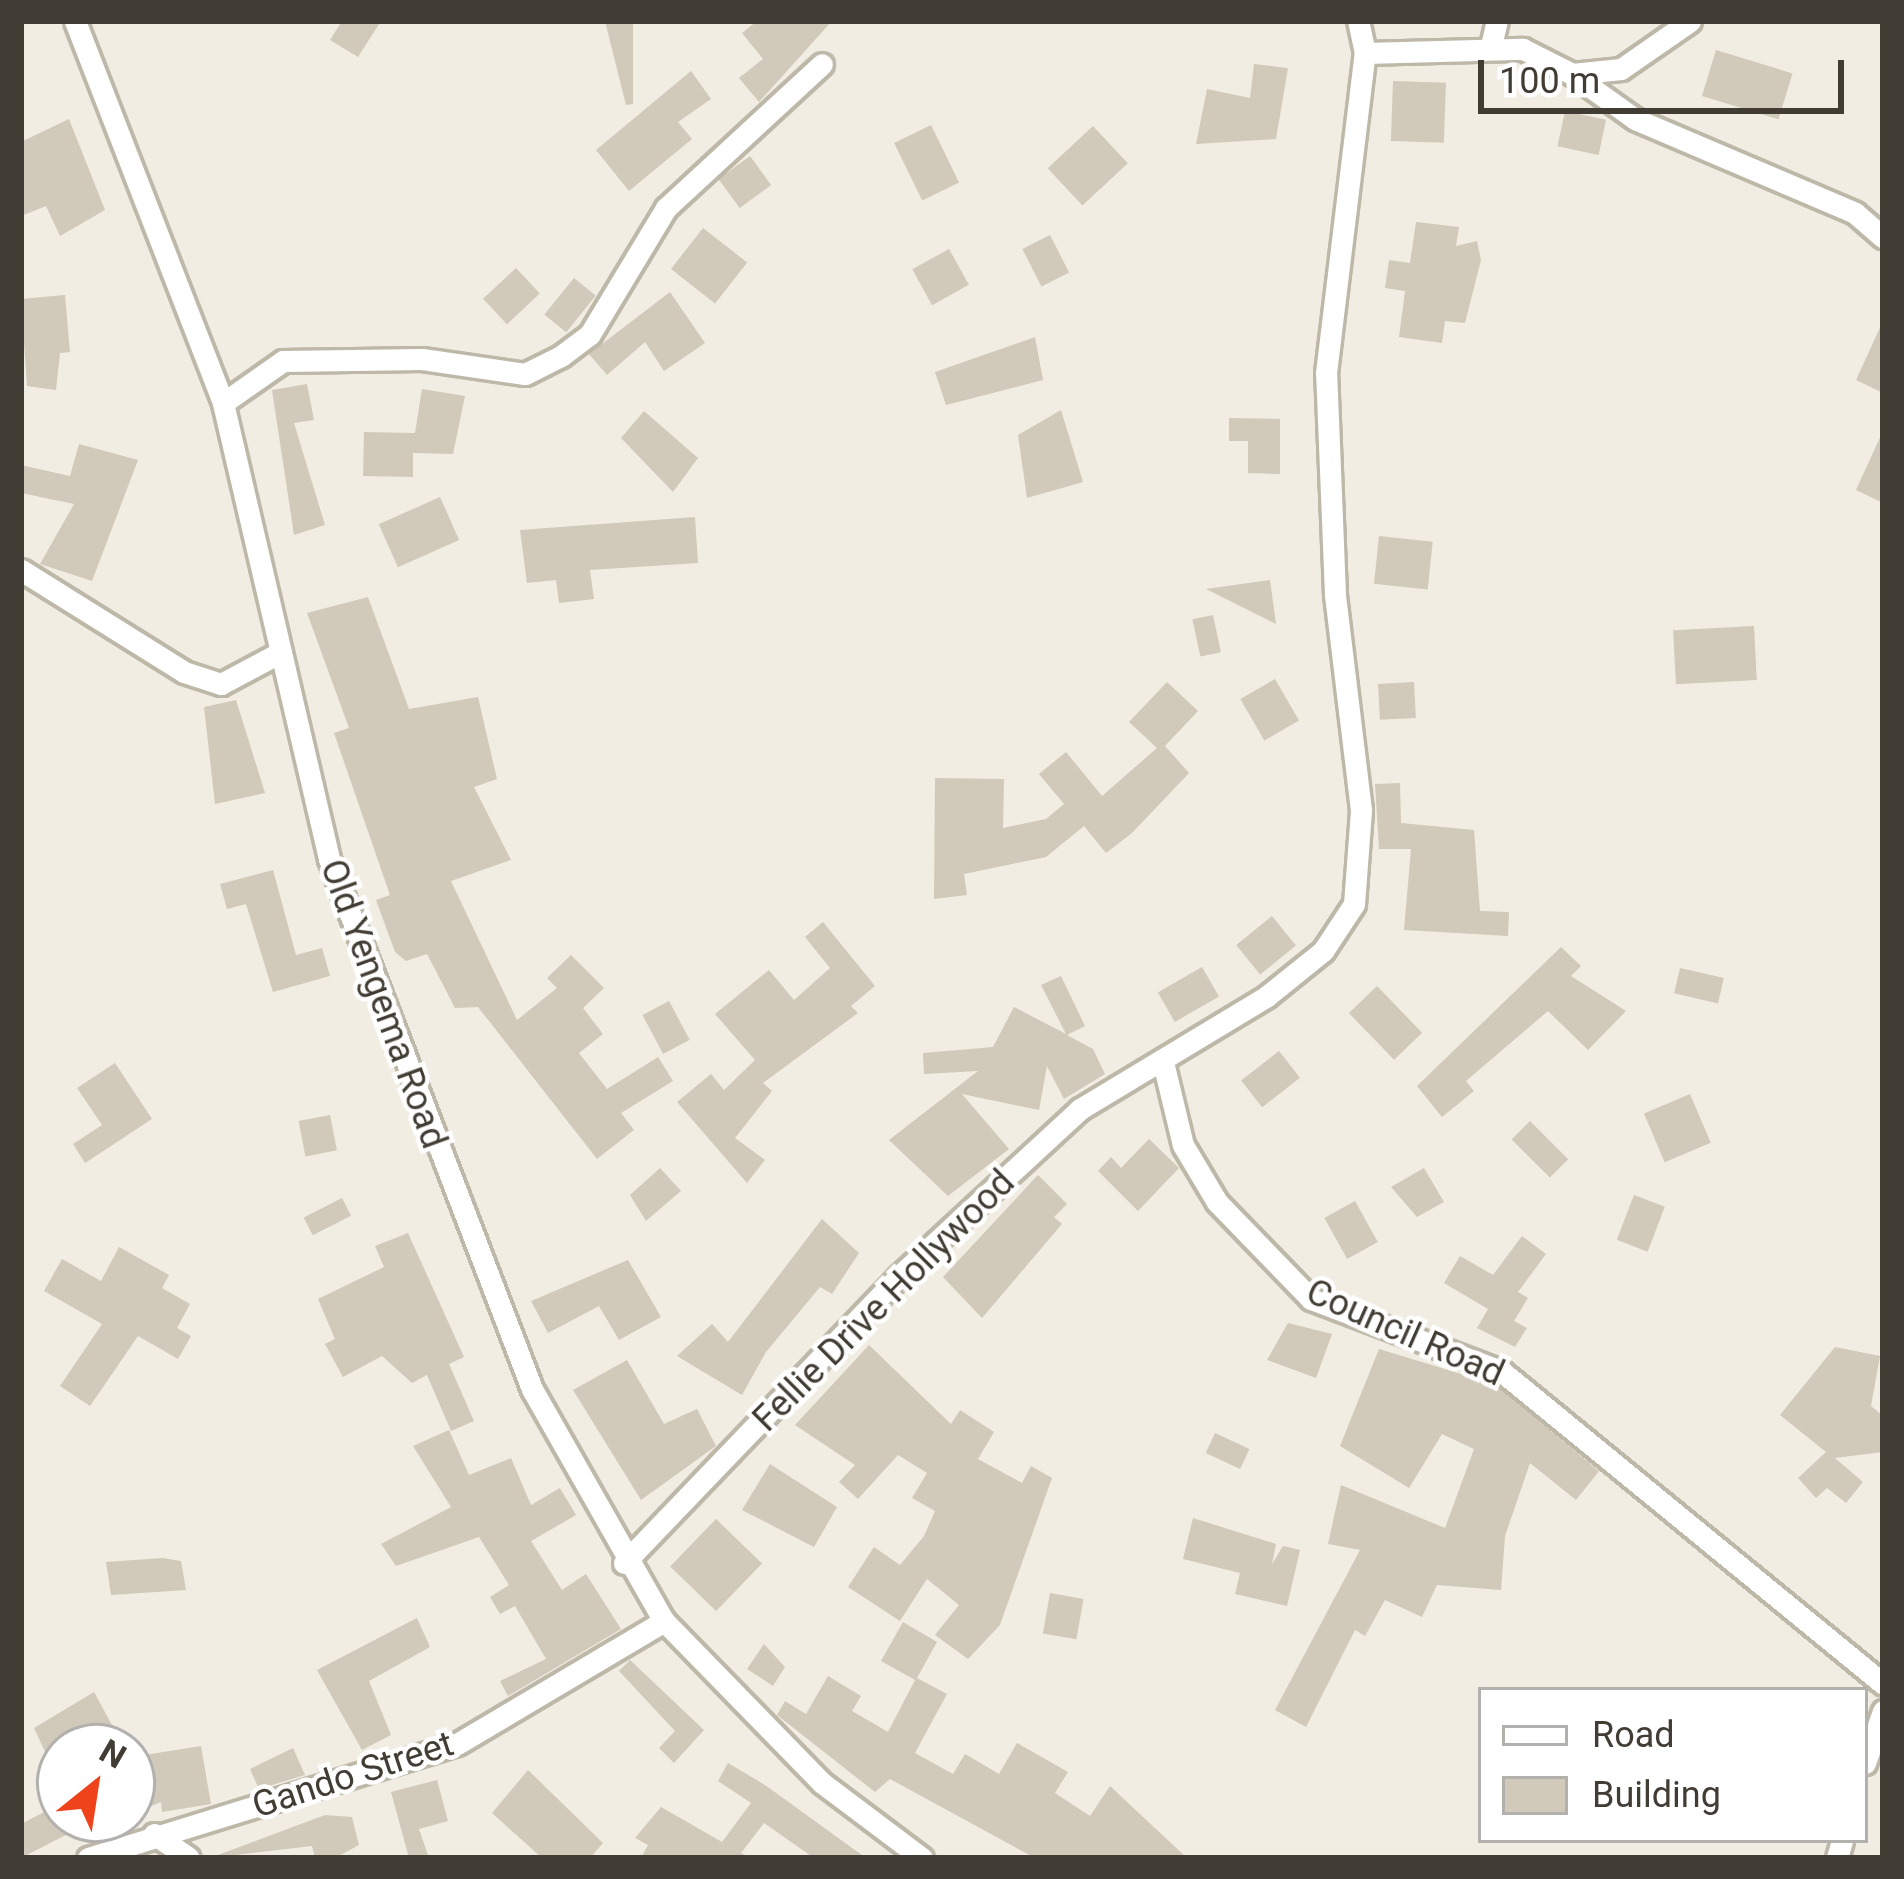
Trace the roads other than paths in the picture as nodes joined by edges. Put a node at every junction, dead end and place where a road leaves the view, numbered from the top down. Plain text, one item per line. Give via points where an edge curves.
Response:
1 (75, 21) edge
2 (1358, 21) edge
3 (1497, 21) edge
4 (1690, 21) edge
5 (1491, 46) junction
6 (1366, 53) junction
7 (822, 64) dead end
8 (1572, 74) junction
9 (1883, 237) edge
10 (223, 403) junction
11 (21, 570) edge
12 (281, 652) junction
13 (1164, 1066) junction
14 (624, 1563) junction
15 (664, 1621) junction
16 (1883, 1684) edge
17 (1883, 1711) edge
18 (1868, 1754) edge
19 (156, 1833) edge
20 (156, 1835) edge
21 (129, 1843) edge
22 (919, 1857) edge
23 (88, 1858) edge
24 (188, 1858) edge

1 - 10 street, Old Yengema Road
2 - 6 street
3 - 5 street
4 - 8 street via 1622,69
5 - 6 street
5 - 8 street
6 - 13 street, Fellie Drive Hollywood via 1326,317 1335,594 1361,810 1354,904 1323,951
7 - 10 street via 666,208 590,334 561,356 525,374 422,359 283,361
8 - 9 street via 1635,118 1856,213
10 - 12 street, Old Yengema Road
11 - 12 street via 100,627 221,684
12 - 14 street, Old Yengema Road via 329,859 384,1021 532,1389
13 - 14 street, Fellie Drive Hollywood via 1064,1124 898,1276
13 - 16 street, Council Road via 1183,1145 1217,1202 1311,1299 1501,1371
14 - 15 street, Old Yengema Road
15 - 19 street, Gando Street via 457,1744
15 - 22 street, Old Yengema Road via 823,1783
17 - 18 street
20 - 24 street
21 - 23 street, Gando Street

